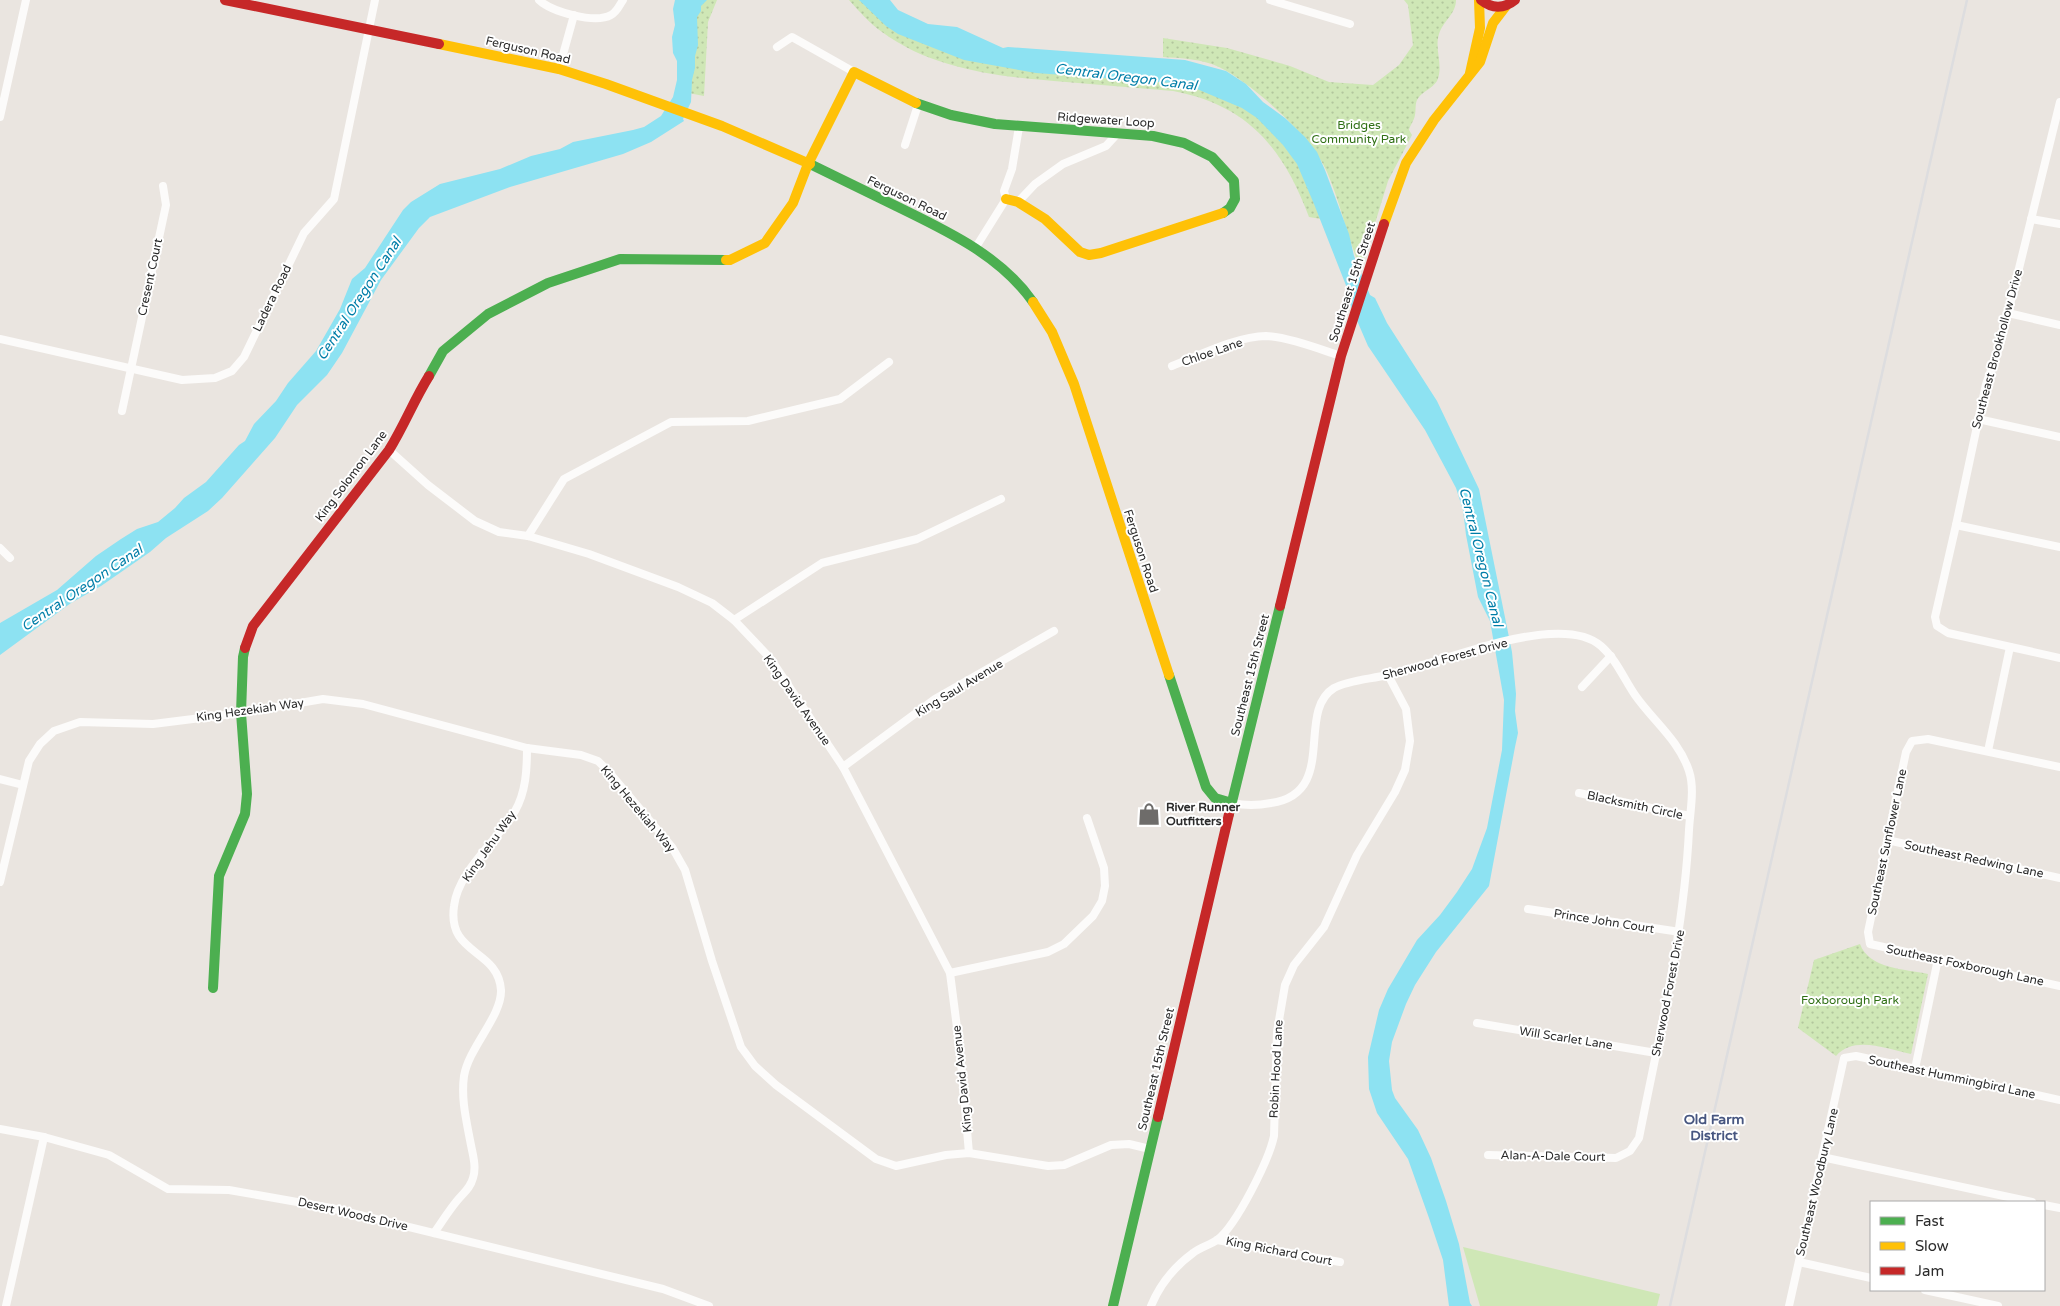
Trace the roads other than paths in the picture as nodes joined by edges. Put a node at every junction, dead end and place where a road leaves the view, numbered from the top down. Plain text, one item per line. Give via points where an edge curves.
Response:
1 (26, 0) edge
2 (225, 0) edge
3 (375, 0) edge
4 (539, 0) edge
5 (623, 0) edge
6 (1270, 0) edge
7 (1480, 0) edge
8 (1514, 2) edge
9 (574, 15) junction
10 (1350, 24) dead end
11 (369, 30) junction
12 (778, 47) dead end
13 (559, 68) junction
14 (854, 72) junction
15 (1470, 74) junction
16 (2060, 102) edge
17 (918, 105) junction
18 (0, 117) edge
19 (2058, 126) edge
20 (1019, 127) junction
21 (1117, 134) junction
22 (905, 145) dead end
23 (808, 164) junction
24 (163, 186) dead end
25 (1006, 199) junction
26 (1018, 202) junction
27 (2031, 219) junction
28 (2060, 224) edge
29 (976, 247) junction
30 (2008, 313) junction
31 (2060, 325) edge
32 (0, 339) edge
33 (1340, 356) junction
34 (889, 362) dead end
35 (1172, 366) dead end
36 (131, 368) junction
37 (122, 411) dead end
38 (1978, 419) junction
39 (2060, 437) edge
40 (388, 450) junction
41 (1001, 499) dead end
42 (1956, 525) junction
43 (528, 536) junction
44 (2060, 547) edge
45 (0, 548) edge
46 (10, 558) dead end
47 (734, 620) junction
48 (1054, 632) dead end
49 (2010, 647) junction
50 (1611, 656) junction
51 (2060, 658) edge
52 (1388, 675) junction
53 (1582, 687) dead end
54 (241, 713) junction
55 (527, 748) junction
56 (1988, 751) junction
57 (843, 767) junction
58 (2060, 767) edge
59 (0, 779) edge
60 (23, 785) junction
61 (1579, 793) dead end
62 (1232, 803) junction
63 (1690, 816) junction
64 (1087, 818) dead end
65 (1887, 840) junction
66 (2060, 878) edge
67 (0, 882) edge
68 (1528, 909) dead end
69 (1680, 932) junction
70 (1870, 944) joint
71 (1938, 959) junction
72 (950, 973) junction
73 (2060, 986) edge
74 (213, 988) dead end
75 (1477, 1023) dead end
76 (1656, 1053) junction
77 (1844, 1058) joint
78 (1915, 1069) junction
79 (2060, 1100) edge
80 (0, 1129) edge
81 (44, 1137) junction
82 (1639, 1138) joint
83 (1150, 1149) junction
84 (969, 1152) junction
85 (1488, 1155) dead end
86 (1822, 1157) junction
87 (2027, 1201) edge
88 (2045, 1205) edge
89 (2060, 1208) edge
90 (434, 1233) junction
91 (1218, 1240) junction
92 (1340, 1262) dead end
93 (1799, 1262) junction
94 (1870, 1278) edge
95 (1929, 1291) edge
96 (6, 1306) edge
97 (709, 1306) edge
98 (1113, 1306) edge
99 (1151, 1306) edge
100 (1789, 1306) edge
101 (1998, 1306) edge

1 - 18 street
2 - 11 street, Ferguson Road
3 - 11 street, Ladera Road
4 - 9 street
5 - 9 street via 617,10 605,18
6 - 10 street
7 - 8 street via 1491,6
7 - 15 street, Southeast 15th Street via 1480,28
8 - 15 street, Southeast 15th Street via 1493,22 1480,62
9 - 13 street
11 - 13 street, Ferguson Road
11 - 36 street, Ladera Road via 334,200 304,233 244,357 232,371 215,378 182,380
12 - 14 street via 792,37
13 - 23 street, Ferguson Road via 689,113
14 - 17 street, Ridgewater Loop
14 - 23 street
15 - 33 street, Southeast 15th Street via 1406,163
16 - 19 street, Southeast Brookhollow Drive
17 - 20 street, Ridgewater Loop via 982,122
17 - 22 street
19 - 27 street, Southeast Brookhollow Drive
20 - 21 street, Ridgewater Loop
20 - 25 street via 1012,169 1004,191
21 - 26 street via 1106,146 1063,164 1035,184
21 - 26 street, Ridgewater Loop via 1151,134 1200,148 1217,161 1234,181 1237,193 1234,202 1228,211 1221,214 1089,255 1080,252 1045,219
23 - 29 street, Ferguson Road
23 - 40 street, King Solomon Lane via 793,203 765,243 748,252 730,260 620,259 548,283 488,314 444,351
24 - 36 street, Cresent Court via 166,205
25 - 26 street, Ridgewater Loop
25 - 29 street
27 - 28 street
27 - 30 street, Southeast Brookhollow Drive
29 - 62 street, Ferguson Road via 1020,286 1054,334 1206,787 1215,798
30 - 31 street
30 - 38 street, Southeast Brookhollow Drive
32 - 36 street, Ladera Road
33 - 35 street, Chloe Lane via 1266,336 1234,342
33 - 62 street, Southeast 15th Street
34 - 43 street via 840,399 748,421 671,422 564,479
36 - 37 street, Cresent Court
38 - 39 street
38 - 42 street, Southeast Brookhollow Drive
40 - 43 street, King David Avenue via 475,521 499,532
40 - 54 street, King Solomon Lane via 253,626 243,657
41 - 47 street via 917,539 822,563
42 - 44 street
42 - 49 street, Southeast Brookhollow Drive via 1934,617 1937,626 1948,633
43 - 47 street, King David Avenue via 589,554 678,587 712,603
45 - 46 street
47 - 57 street, King David Avenue via 770,658
48 - 57 street, King Saul Avenue via 935,699
49 - 51 street
49 - 56 street
50 - 52 street, Sherwood Forest Drive via 1589,639 1555,633 1491,644
50 - 53 street
50 - 63 street, Sherwood Forest Drive via 1636,696 1683,755 1690,774
52 - 62 street, Sherwood Forest Drive via 1336,687 1324,696 1317,718 1312,764 1299,791 1276,803 1250,807
52 - 91 street, Robin Hood Lane via 1406,709 1410,741 1405,770 1396,792 1357,854 1324,927 1294,965 1285,985 1276,1032 1271,1151 1232,1224
54 - 55 street, King Hezekiah Way via 324,699 363,704
54 - 60 street, King Hezekiah Way via 153,724 80,722 54,731 40,744 29,761
54 - 74 street, King Solomon Lane via 246,768 245,814 218,876
55 - 84 street, King Hezekiah Way via 581,754 598,761 672,847 685,870 741,1048 755,1066 876,1159 896,1166
55 - 90 street, King Jehu Way via 527,773 516,810 463,881 454,903 452,922 462,942 490,962 501,989 499,1005 474,1050 465,1074 462,1095 474,1165 473,1177 468,1191 457,1200
56 - 58 street
56 - 65 street, Southeast Sunflower Lane via 1928,738 1912,741 1906,752
57 - 72 street, King David Avenue
59 - 60 street
60 - 67 street, King Hezekiah Way
61 - 63 street, Blacksmith Circle
62 - 83 street, Southeast 15th Street
63 - 69 street, Sherwood Forest Drive
64 - 72 street via 1104,868 1102,901 1093,916 1064,944 1048,952
65 - 66 street, Southeast Redwing Lane
65 - 70 street, Southeast Sunflower Lane via 1868,932
68 - 69 street, Prince John Court
69 - 76 street, Sherwood Forest Drive
70 - 71 street, Southeast Foxborough Lane
71 - 73 street, Southeast Foxborough Lane
71 - 78 street
72 - 84 street, King David Avenue
75 - 76 street, Will Scarlet Lane
76 - 82 street, Sherwood Forest Drive
77 - 78 street, Southeast Hummingbird Lane via 1856,1056
77 - 86 street, Southeast Woodbury Lane
78 - 79 street, Southeast Hummingbird Lane
80 - 81 street, Desert Woods Drive
81 - 90 street, Desert Woods Drive via 109,1155 168,1189 229,1190 331,1208
81 - 96 street
82 - 85 street, Alan-A-Dale Court via 1630,1151 1616,1158
83 - 84 street, King Hezekiah Way via 1129,1144 1111,1145 1064,1165 1048,1166
83 - 98 street, Southeast 15th Street
86 - 87 street
86 - 93 street, Southeast Woodbury Lane
88 - 89 street
90 - 97 street, Desert Woods Drive via 663,1289
91 - 92 street, King Richard Court
91 - 99 street, Robin Hood Lane via 1194,1252 1171,1272
93 - 94 street
93 - 100 street, Southeast Woodbury Lane
95 - 101 street

